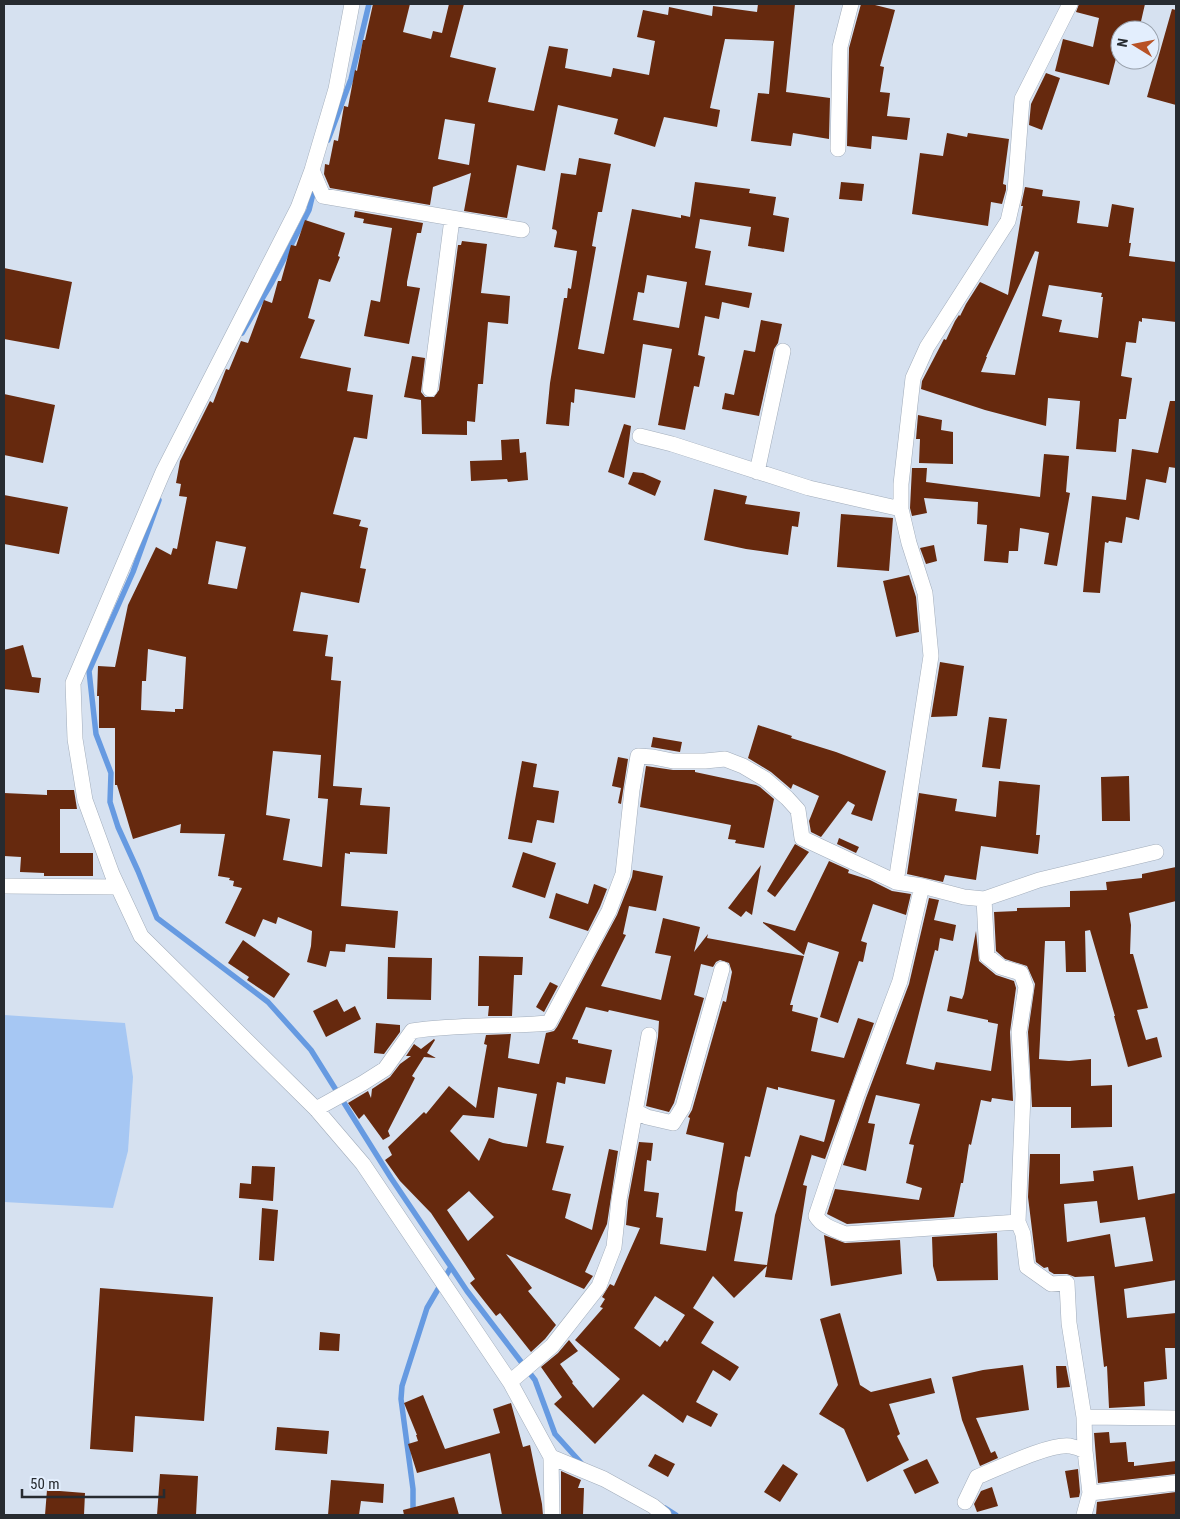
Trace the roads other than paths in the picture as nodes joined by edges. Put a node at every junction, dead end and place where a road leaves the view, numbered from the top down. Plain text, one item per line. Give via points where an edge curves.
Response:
1 (352, 4) edge
2 (851, 4) edge
3 (1070, 4) edge
4 (838, 149) dead end
5 (312, 170) junction
6 (452, 219) junction
7 (522, 230) dead end
8 (783, 351) dead end
9 (430, 389) dead end
10 (640, 436) dead end
11 (757, 472) junction
12 (901, 509) junction
13 (1156, 852) dead end
14 (896, 882) junction
15 (4, 886) edge
16 (922, 886) junction
17 (118, 888) junction
18 (984, 899) junction
19 (722, 969) dead end
20 (649, 1035) dead end
21 (316, 1109) junction
22 (634, 1111) junction
23 (1018, 1222) junction
24 (510, 1382) junction
25 (1084, 1417) junction
26 (1176, 1418) edge
27 (1085, 1451) junction
28 (551, 1457) junction
29 (1176, 1483) edge
30 (1090, 1493) junction
31 (965, 1502) dead end
32 (552, 1515) edge
33 (664, 1515) edge
34 (1084, 1515) edge

1 - 5 street via 336,89
2 - 4 street via 840,47
3 - 12 street via 1022,99 1015,191 1008,221 927,348 913,378
5 - 6 street via 323,196
5 - 17 street via 298,208 163,472 74,683 75,739 85,800
6 - 7 street
6 - 9 street
8 - 11 street
10 - 11 street
11 - 12 street via 809,488
12 - 14 street via 925,593 931,656
13 - 18 street via 1039,880
14 - 16 street
14 - 21 street via 802,838 798,810 765,779 742,766 725,758 673,761 638,756 623,874 609,911 549,1023 412,1031 385,1069
15 - 17 street
16 - 18 street
16 - 23 street via 900,981 816,1216 826,1226 845,1234
17 - 21 street via 141,936
18 - 23 street via 987,956 1001,967 1021,973 1026,987 1019,1032 1022,1094
19 - 22 street via 683,1107 673,1123
20 - 22 street
21 - 24 street via 363,1164
22 - 24 street via 614,1247 599,1286 552,1346
23 - 25 street via 1024,1234 1027,1267 1051,1284 1067,1283 1069,1322
24 - 28 street
25 - 26 street
25 - 27 street
27 - 30 street
27 - 31 street via 1070,1446 1056,1447 977,1477
28 - 32 street
28 - 33 street via 604,1479
29 - 30 street
30 - 34 street

